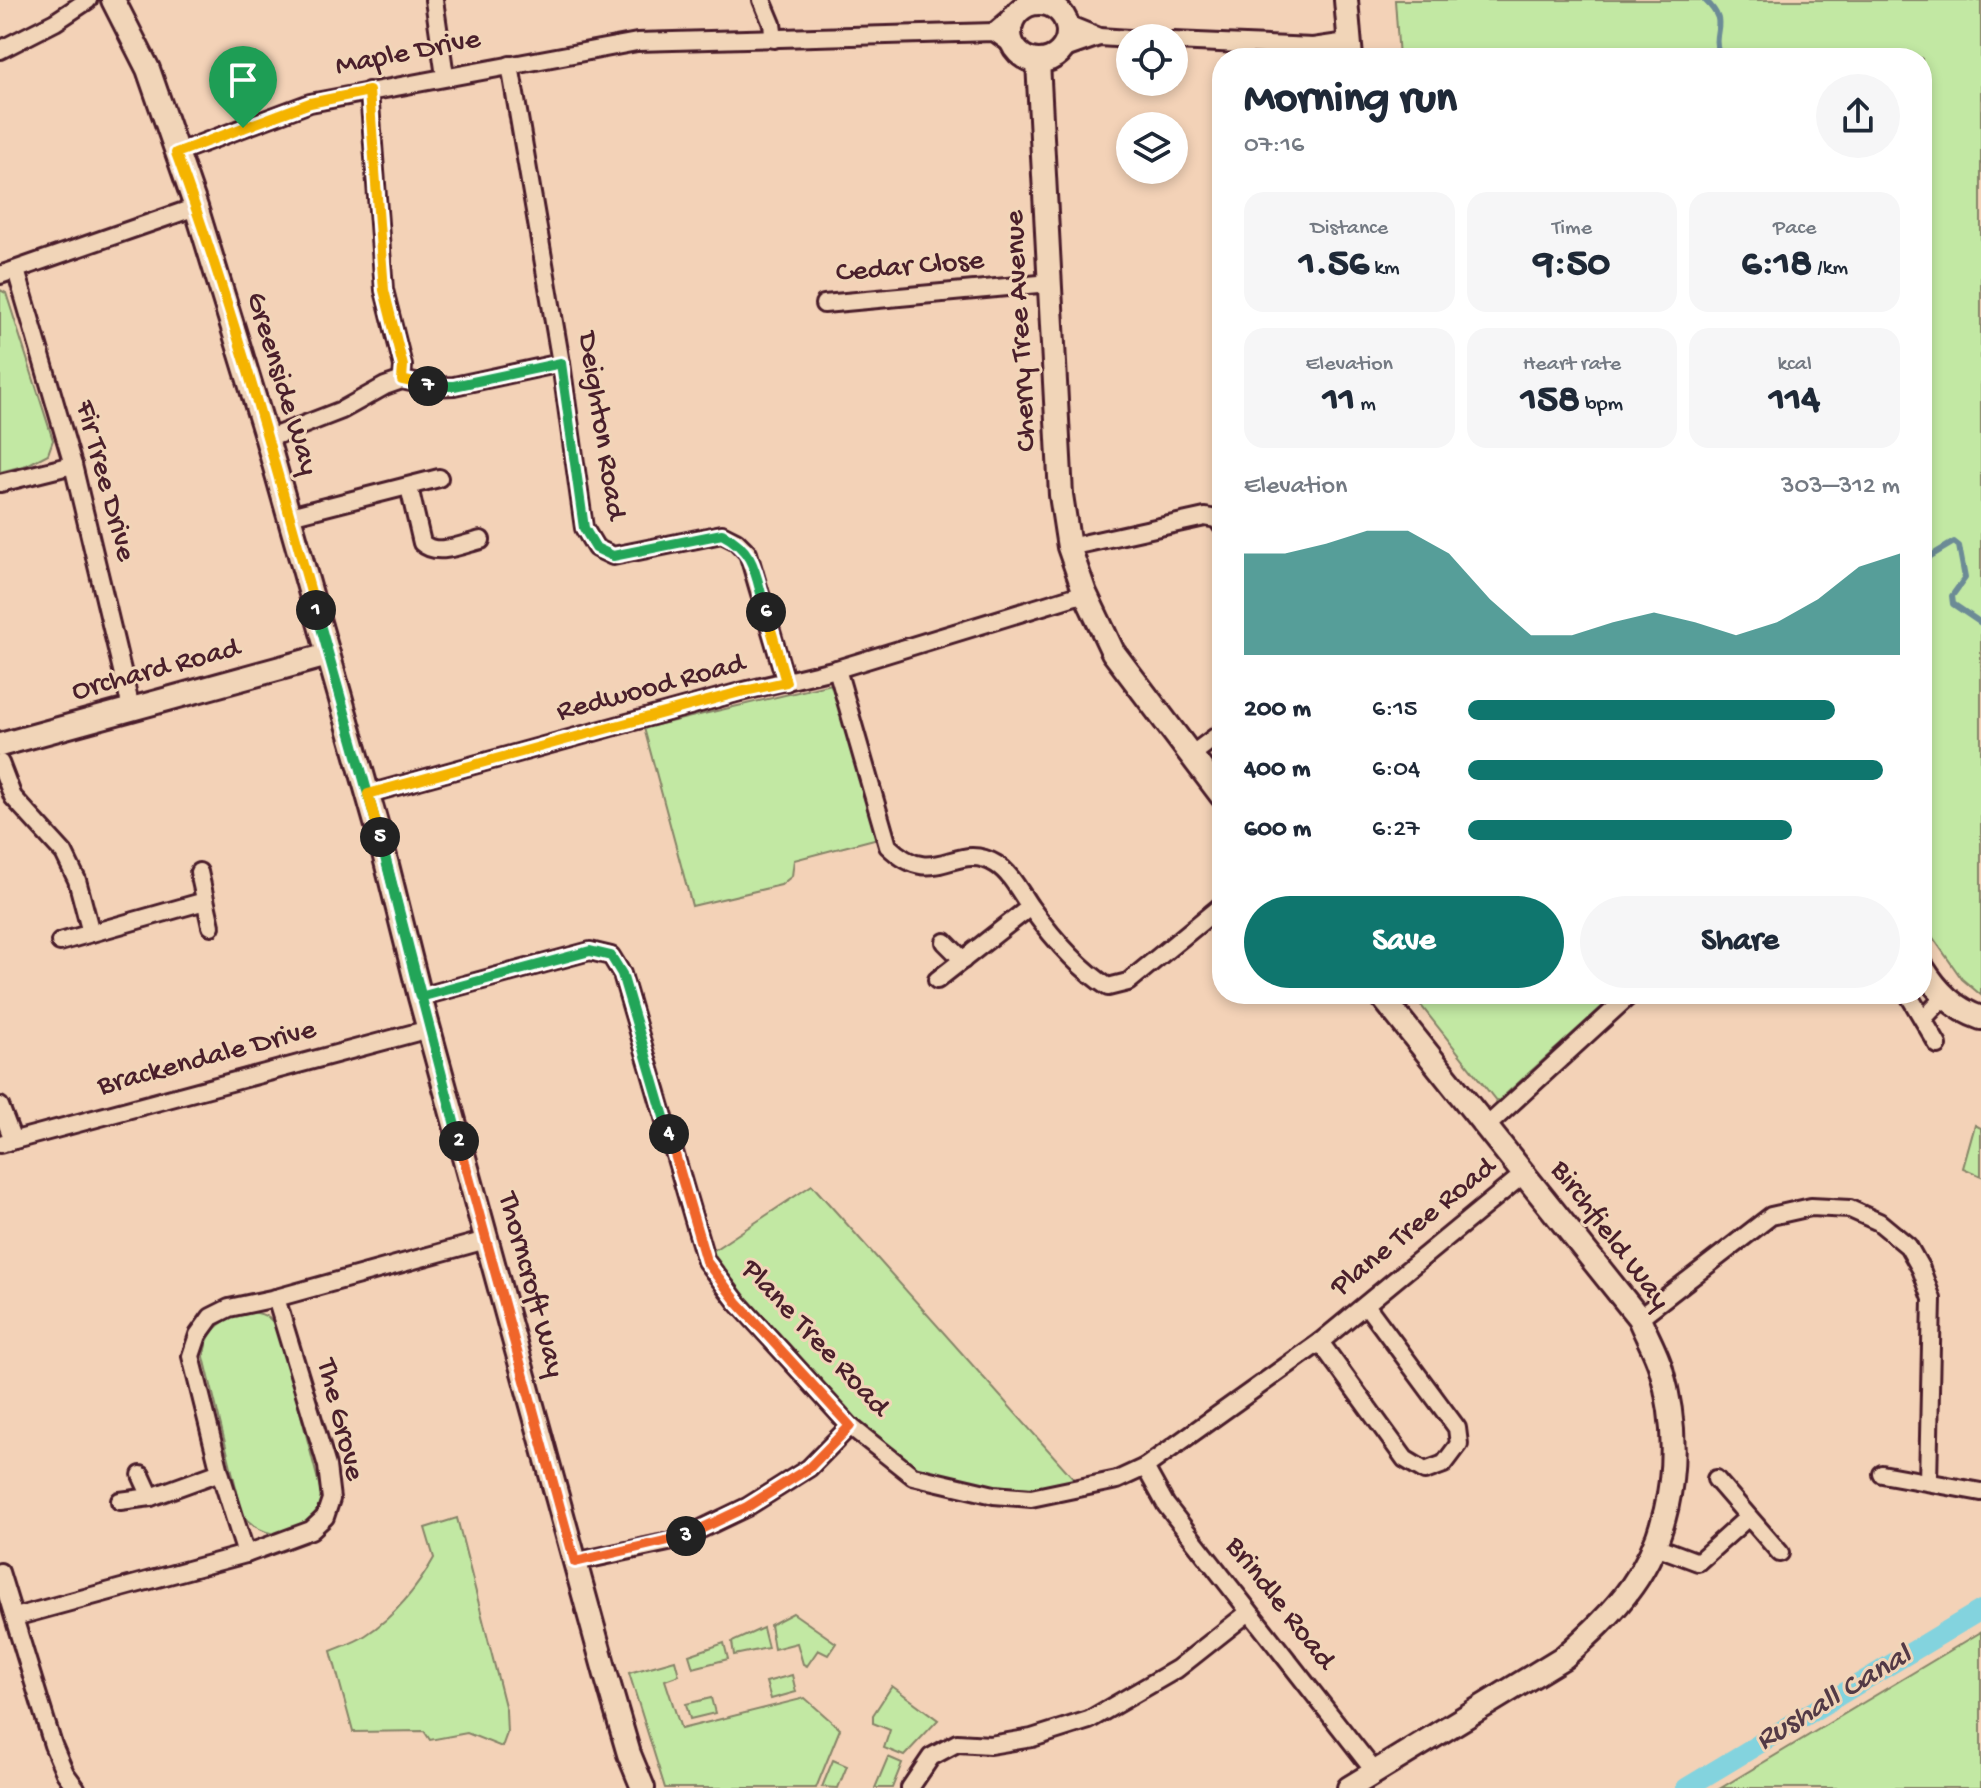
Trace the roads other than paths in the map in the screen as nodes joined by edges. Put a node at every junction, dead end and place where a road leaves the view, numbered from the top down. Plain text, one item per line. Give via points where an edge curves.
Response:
1 (88, 0) edge
2 (113, 0) edge
3 (434, 0) edge
4 (762, 0) edge
5 (1346, 0) edge
6 (1037, 1) edge
7 (1067, 24) junction
8 (1099, 37) junction
9 (1003, 38) junction
10 (1116, 38) edge
11 (774, 39) junction
12 (1188, 42) edge
13 (1263, 48) edge
14 (1349, 48) edge
15 (0, 50) edge
16 (1062, 50) junction
17 (1038, 62) junction
18 (510, 65) junction
19 (445, 76) junction
20 (369, 91) junction
21 (176, 153) junction
22 (196, 207) junction
23 (8, 272) edge
24 (1050, 283) junction
25 (824, 304) dead end
26 (561, 363) junction
27 (402, 380) junction
28 (267, 439) junction
29 (73, 465) junction
30 (439, 478) dead end
31 (0, 483) edge
32 (409, 487) junction
33 (290, 516) junction
34 (1212, 518) edge
35 (481, 540) dead end
36 (1069, 547) junction
37 (1085, 593) junction
38 (328, 655) junction
39 (837, 669) junction
40 (786, 682) junction
41 (131, 708) junction
42 (1212, 740) edge
43 (0, 745) edge
44 (1190, 756) junction
45 (0, 763) edge
46 (1212, 784) edge
47 (368, 794) junction
48 (199, 872) dead end
49 (205, 901) junction
50 (1030, 907) junction
51 (1212, 913) edge
52 (211, 926) dead end
53 (91, 933) junction
54 (60, 942) dead end
55 (945, 942) dead end
56 (963, 960) junction
57 (937, 980) dead end
58 (1932, 981) edge
59 (420, 997) junction
60 (1944, 997) junction
61 (1388, 1004) edge
62 (1620, 1004) edge
63 (1914, 1004) edge
64 (1981, 1018) edge
65 (1923, 1019) junction
66 (429, 1029) junction
67 (1938, 1045) dead end
68 (0, 1106) edge
69 (1487, 1126) junction
70 (6, 1142) edge
71 (1525, 1173) junction
72 (486, 1240) junction
73 (276, 1298) junction
74 (1366, 1305) junction
75 (1639, 1318) junction
76 (1320, 1342) junction
77 (850, 1426) junction
78 (1145, 1467) junction
79 (220, 1472) junction
80 (1882, 1474) dead end
81 (141, 1475) dead end
82 (1716, 1479) dead end
83 (1928, 1482) junction
84 (1981, 1492) edge
85 (151, 1497) junction
86 (120, 1501) dead end
87 (1747, 1518) junction
88 (1655, 1546) junction
89 (1780, 1553) dead end
90 (246, 1554) junction
91 (575, 1562) junction
92 (0, 1575) edge
93 (1249, 1612) junction
94 (15, 1617) junction
95 (1375, 1772) junction
96 (76, 1788) edge
97 (643, 1788) edge
98 (910, 1788) edge
99 (1349, 1788) edge

1 - 15 street
2 - 21 street, Greenside Way via 148,69
3 - 19 street
4 - 11 street
5 - 14 street
6 - 7 street via 1062,14
6 - 9 street via 1014,15
7 - 8 street
7 - 16 street
8 - 10 street
8 - 16 street
9 - 11 street, Maple Drive
9 - 17 street via 1021,56
11 - 18 street, Maple Drive via 637,42
12 - 13 street
16 - 17 street
17 - 24 street, Cherry Tree Avenue
18 - 19 street, Maple Drive
18 - 26 street, Deighton Road
19 - 20 street, Maple Drive
20 - 21 street, Maple Drive via 310,103
20 - 27 street via 384,290
21 - 22 street, Greenside Way
22 - 23 street
22 - 28 street, Greenside Way
23 - 29 street, Fir Tree Drive
24 - 25 street, Cedar Close
24 - 36 street, Cherry Tree Avenue via 1061,495
26 - 27 street via 454,386
26 - 40 street, Deighton Road via 584,528 596,548 613,556 722,534 736,541 748,553
27 - 28 street
28 - 33 street, Greenside Way
29 - 31 street
29 - 41 street, Fir Tree Drive
30 - 32 street
32 - 33 street
32 - 35 street via 422,543 436,551
33 - 38 street, Greenside Way
34 - 36 street
36 - 37 street, Cherry Tree Avenue
37 - 39 street, Redwood Road
37 - 44 street via 1113,652
38 - 41 street, Orchard Road
38 - 47 street, Greenside Way
39 - 40 street, Redwood Road
39 - 50 street via 888,846 903,861 927,867 974,856 998,865
40 - 47 street, Redwood Road
41 - 43 street, Orchard Road
42 - 44 street
44 - 46 street
45 - 53 street via 13,797 64,853
47 - 59 street, Thorncroft Way
48 - 49 street
49 - 52 street
49 - 53 street
50 - 51 street via 1108,987 1128,982
50 - 56 street
53 - 54 street
55 - 56 street
56 - 57 street
58 - 60 street
59 - 66 street, Thorncroft Way
59 - 77 street, Plane Tree Road via 590,951 611,956 622,974 706,1261
60 - 64 street
60 - 65 street
61 - 69 street, Birchfield Way
62 - 69 street
63 - 65 street
65 - 67 street
66 - 70 street, Brackendale Drive
66 - 72 street, Thorncroft Way
68 - 70 street
69 - 71 street, Birchfield Way
71 - 74 street, Plane Tree Road
71 - 75 street, Birchfield Way
72 - 73 street
72 - 91 street, Thorncroft Way
73 - 79 street via 211,1317 191,1356
73 - 90 street, The Grove via 327,1466 331,1499 325,1517 311,1530
74 - 76 street, Plane Tree Road
74 - 76 street via 1457,1428 1459,1444 1444,1464 1425,1471 1405,1459
75 - 83 street via 1771,1216 1811,1207 1850,1209 1879,1222 1908,1246 1932,1299
75 - 88 street, Birchfield Way via 1661,1367 1671,1415 1668,1503
76 - 78 street, Plane Tree Road
77 - 78 street, Plane Tree Road via 913,1476 994,1495 1031,1498 1117,1480
77 - 91 street via 809,1468 747,1507 678,1540
78 - 93 street, Brindle Road via 1166,1505
79 - 85 street
79 - 90 street
80 - 83 street
81 - 85 street
82 - 87 street
83 - 84 street
85 - 86 street
87 - 88 street via 1698,1562
87 - 89 street
88 - 95 street, Birchfield Way via 1632,1586 1564,1657
90 - 94 street, The Grove
91 - 97 street, Thorncroft Way
92 - 94 street
93 - 95 street, Brindle Road
93 - 98 street via 1177,1669 1089,1720 1032,1738 990,1745 957,1743 931,1757
94 - 96 street via 53,1745
95 - 99 street, Birchfield Way

